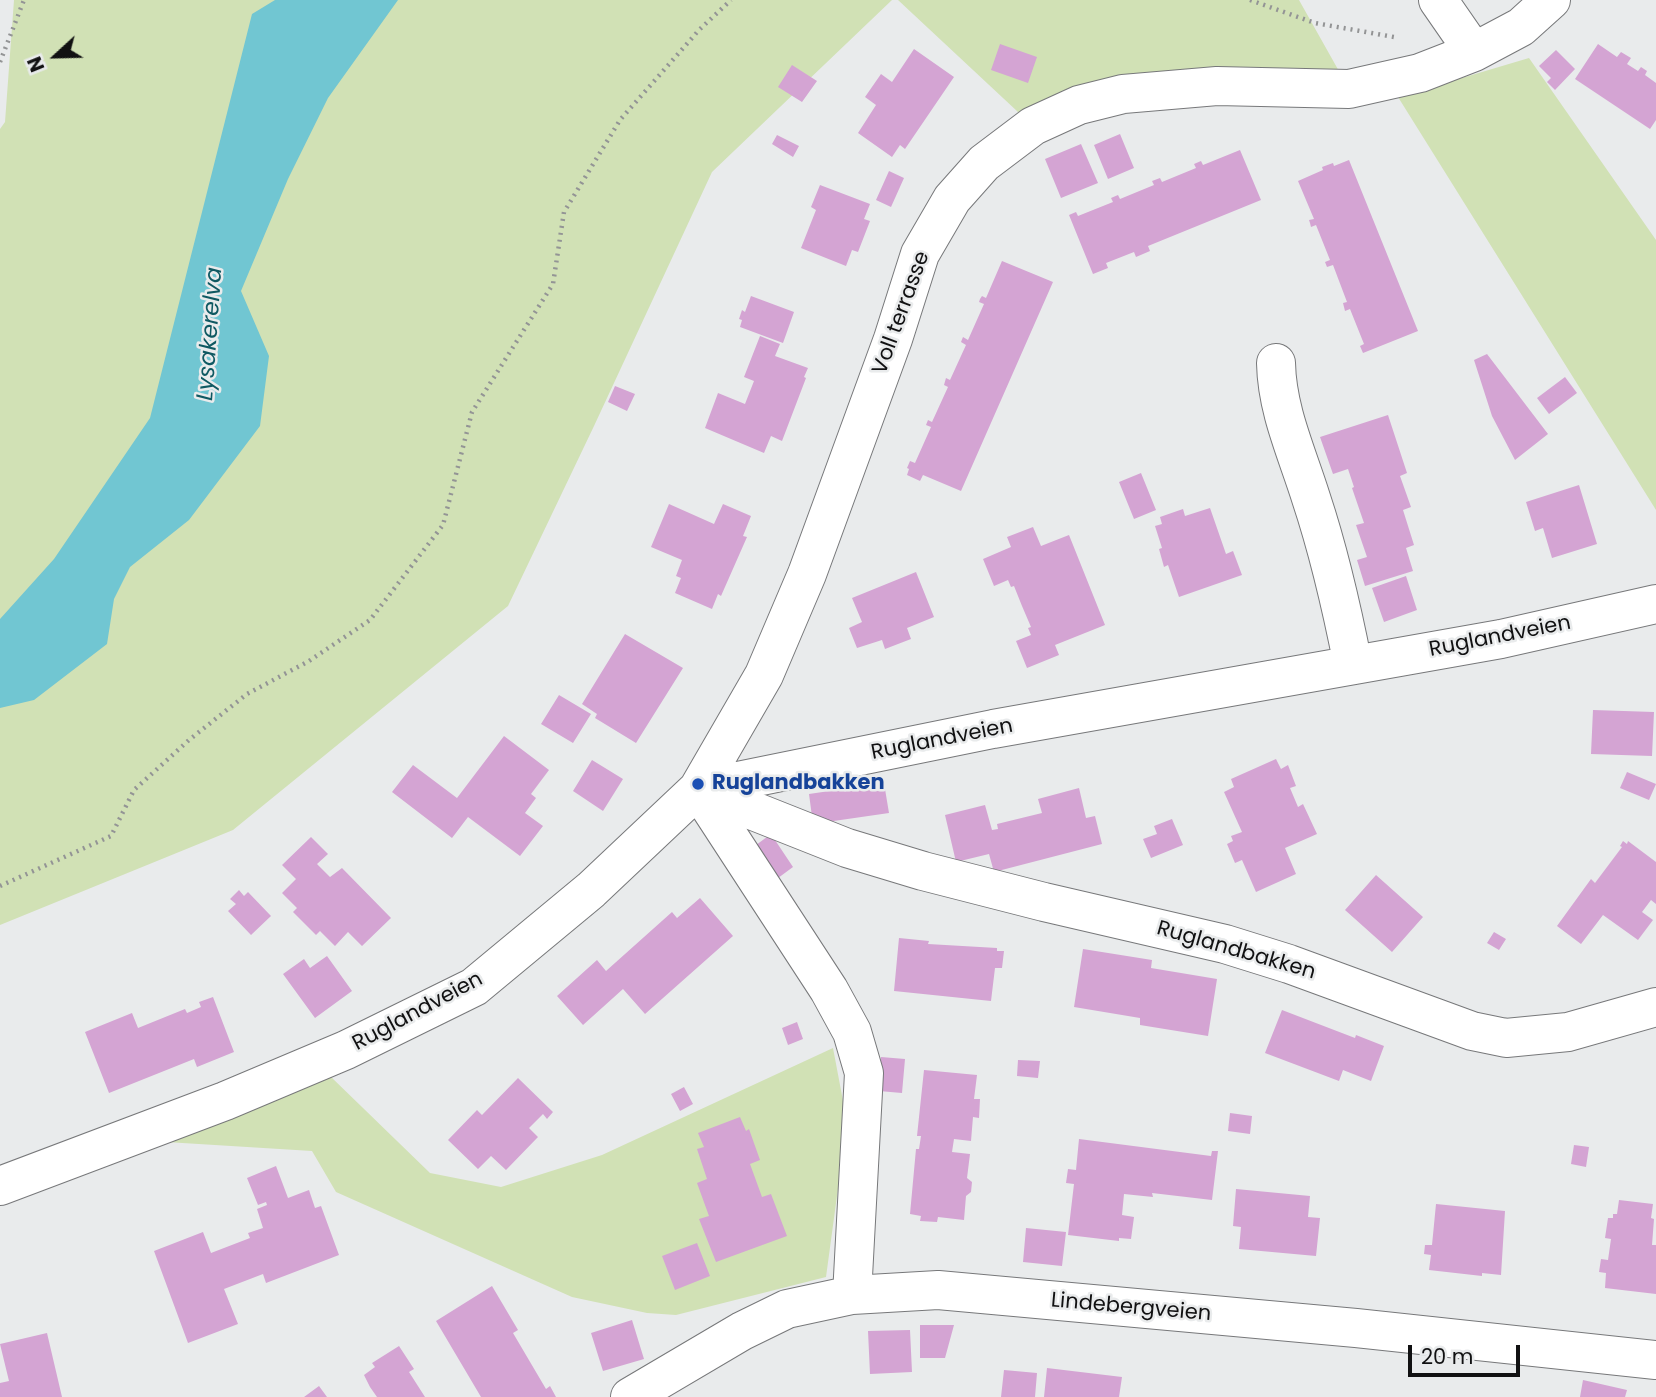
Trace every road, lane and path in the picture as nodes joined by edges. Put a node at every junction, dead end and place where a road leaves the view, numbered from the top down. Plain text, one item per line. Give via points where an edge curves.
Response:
1 (24, 0) edge
2 (730, 0) edge
3 (1250, 0) edge
4 (1438, 0) edge
5 (1551, 0) edge
6 (1395, 37) dead end
7 (1474, 52) junction
8 (0, 62) edge
9 (1276, 363) dead end
10 (1656, 604) edge
11 (1353, 665) junction
12 (698, 789) junction
13 (0, 886) edge
14 (1656, 1007) edge
15 (0, 1186) edge
16 (852, 1295) junction
17 (1656, 1360) edge
18 (630, 1397) edge

1 - 8 path
2 - 13 path via 620,120 564,212 553,284 472,412 443,525 370,620 309,661 247,694 189,740 134,790 111,836
3 - 6 path via 1315,23
4 - 7 street
5 - 7 street, Voll terrasse via 1521,27
7 - 12 street, Voll terrasse via 1420,73 1349,89 1217,86 1123,94 1079,105 1032,125 985,163 952,199 920,254 807,574 764,676
9 - 11 street via 1283,416 1312,500
10 - 11 street, Ruglandveien via 1501,639
11 - 12 street, Ruglandveien via 993,729
12 - 14 street, Ruglandbakken via 847,848 1044,902 1225,944 1483,1033 1506,1038 1568,1032
12 - 15 street, Ruglandveien via 591,890 474,987 225,1101
12 - 16 street via 829,989 852,1032 864,1073
16 - 17 street, Lindebergveien via 938,1290
16 - 18 street, Lindebergveien via 787,1309

